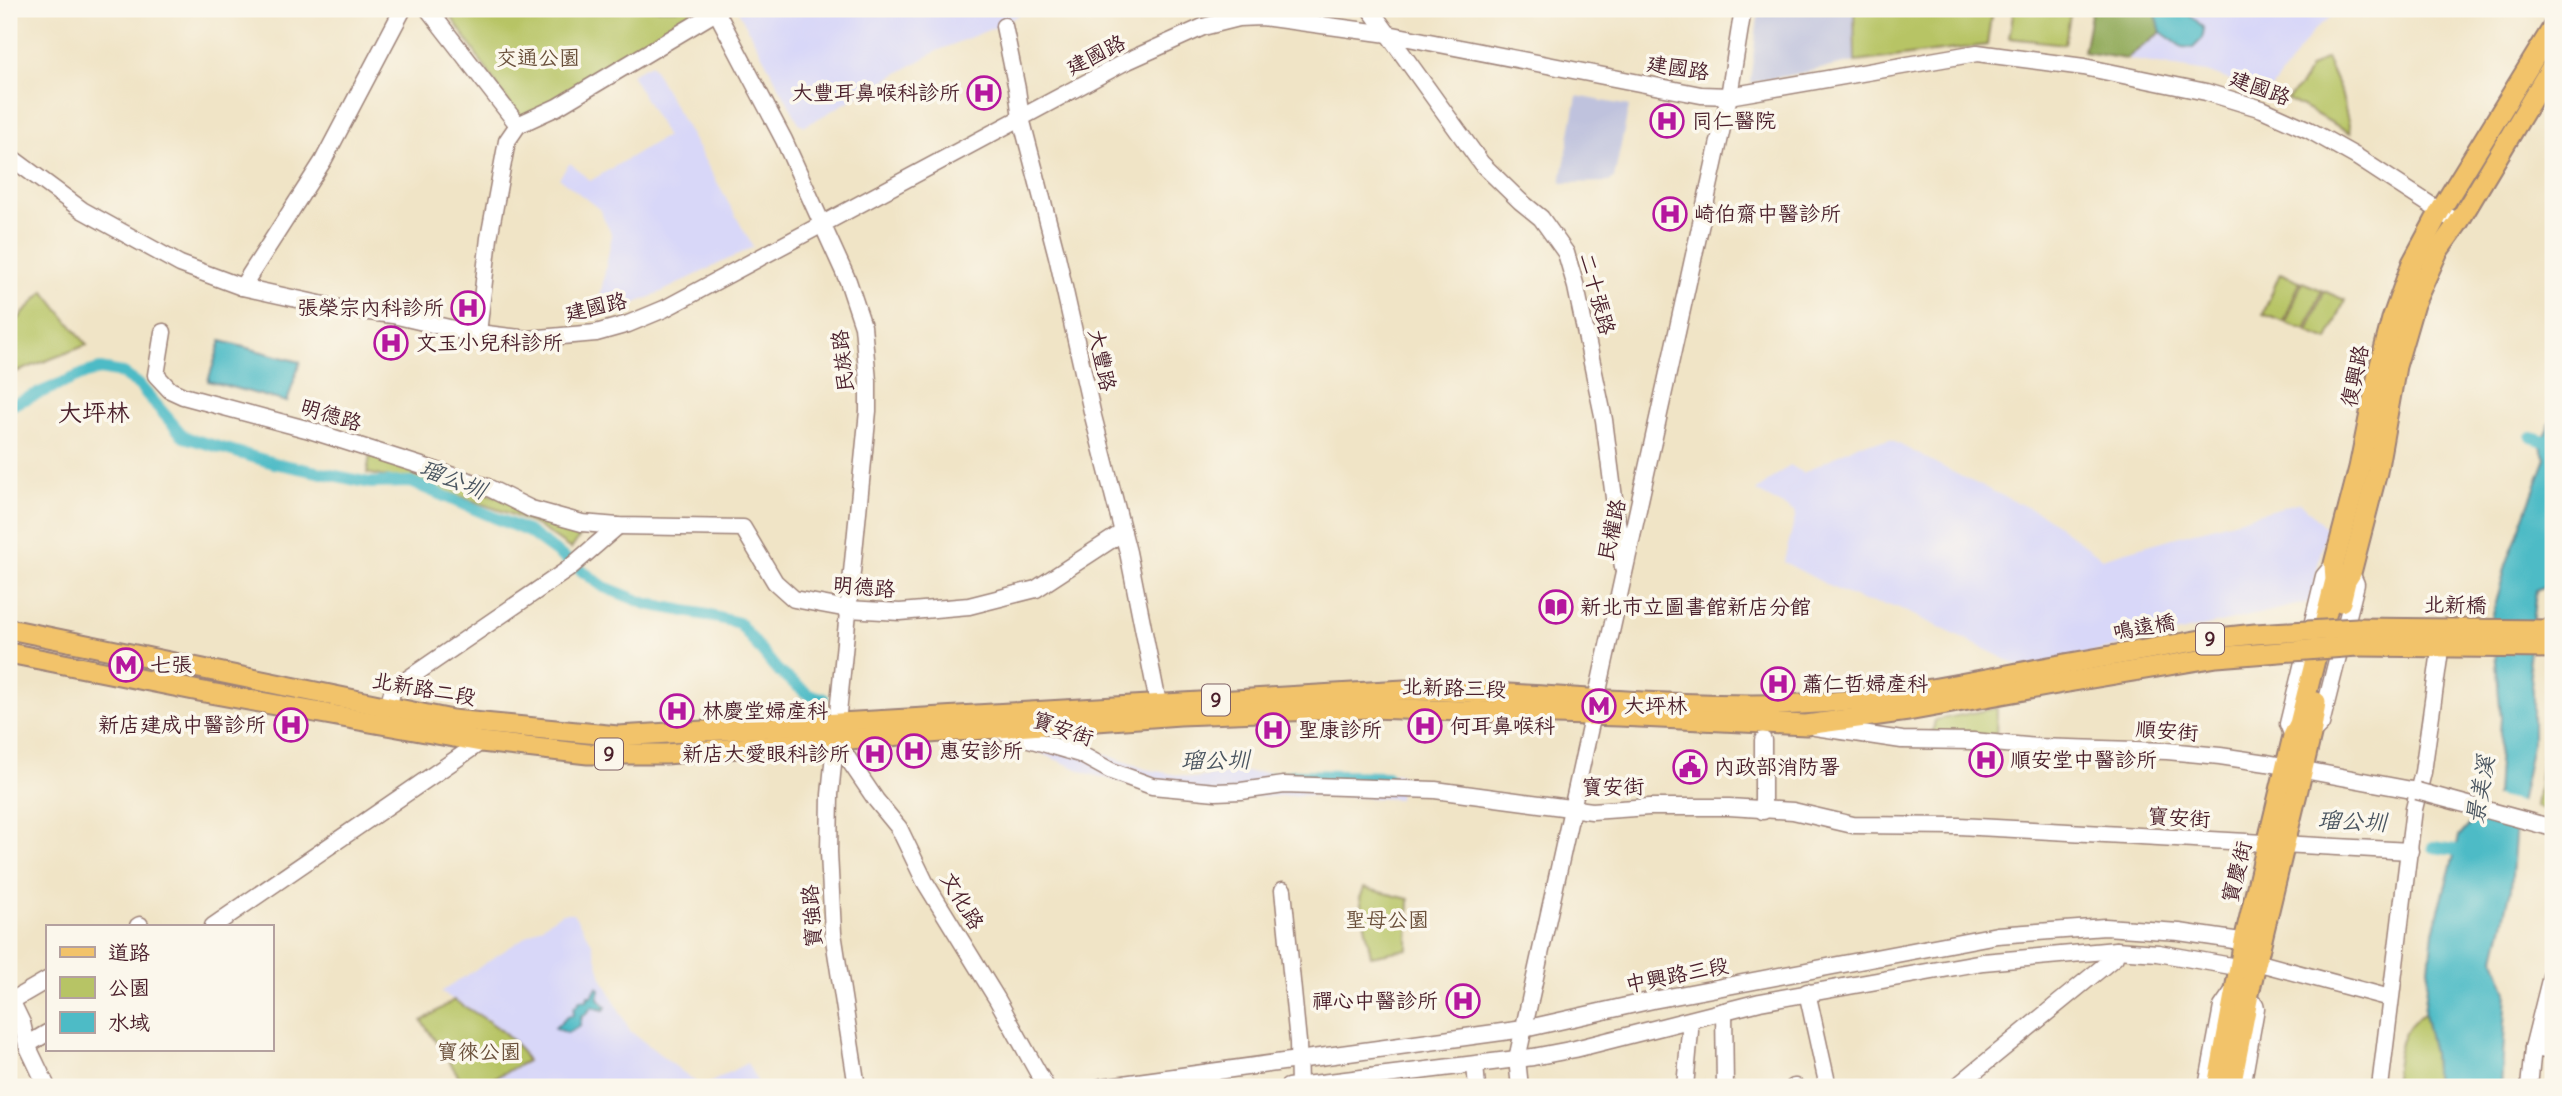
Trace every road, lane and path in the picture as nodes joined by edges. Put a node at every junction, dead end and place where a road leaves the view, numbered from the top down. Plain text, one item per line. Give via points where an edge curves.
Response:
1 (403, 9) edge
2 (428, 9) edge
3 (1370, 9) edge
4 (1743, 9) edge
5 (718, 10) edge
6 (1004, 26) dead end
7 (2553, 27) edge
8 (1388, 34) junction
9 (2553, 64) edge
10 (1729, 96) junction
11 (1021, 118) junction
12 (518, 125) junction
13 (9, 156) edge
14 (2440, 211) junction
15 (2458, 223) junction
16 (823, 226) junction
17 (242, 287) junction
18 (163, 332) dead end
19 (478, 333) junction
20 (618, 526) junction
21 (1123, 532) junction
22 (2343, 569) junction
23 (1624, 573) junction
24 (848, 609) junction
25 (9, 629) edge
26 (2553, 630) edge
27 (2357, 637) junction
28 (2553, 648) edge
29 (9, 653) edge
30 (2439, 658) dead end
31 (2066, 673) junction
32 (1881, 697) junction
33 (1158, 703) junction
34 (388, 707) junction
35 (1595, 708) junction
36 (1908, 711) junction
37 (1806, 725) junction
38 (996, 730) junction
39 (836, 732) junction
40 (1912, 739) junction
41 (1763, 740) dead end
42 (481, 741) junction
43 (2295, 768) junction
44 (1572, 809) junction
45 (1763, 811) junction
46 (2553, 828) edge
47 (2276, 845) junction
48 (2410, 851) junction
49 (1283, 890) dead end
50 (214, 925) edge
51 (2079, 928) junction
52 (2116, 950) junction
53 (2004, 960) junction
54 (2248, 966) junction
55 (2553, 968) edge
56 (46, 980) edge
57 (1807, 992) junction
58 (10, 998) edge
59 (2390, 998) junction
60 (1724, 1011) junction
61 (1688, 1021) junction
62 (1524, 1028) junction
63 (46, 1034) edge
64 (27, 1045) junction
65 (2533, 1048) junction
66 (2553, 1051) edge
67 (2230, 1056) junction
68 (1517, 1059) junction
69 (1297, 1061) junction
70 (1475, 1065) junction
71 (47, 1087) edge
72 (857, 1087) edge
73 (1046, 1087) edge
74 (1101, 1087) edge
75 (1294, 1087) edge
76 (1477, 1087) edge
77 (1520, 1087) edge
78 (1685, 1087) edge
79 (1724, 1087) edge
80 (1828, 1087) edge
81 (1956, 1087) edge
82 (2207, 1087) edge
83 (2217, 1087) edge
84 (2231, 1087) edge
85 (2242, 1087) edge
86 (2380, 1087) edge
87 (2529, 1087) edge

1 - 17 street via 323,161
2 - 12 street
3 - 8 street, 二十張路
4 - 10 street, 民權路
5 - 12 street via 557,107
5 - 16 street, 民族路
6 - 11 street, 大豐路
7 - 14 main road, 復興路
8 - 10 street, 建國路 via 1574,72
8 - 11 street, 建國路 via 1262,16 1240,18 1203,27 1124,62
8 - 23 street, 二十張路 via 1481,163 1541,218 1566,253 1604,420
9 - 15 main road, 復興路
10 - 14 street, 建國路 via 1977,53 2084,67 2206,92 2262,109 2357,157
10 - 23 street, 民權路
11 - 16 street, 建國路
11 - 21 street, 大豐路
12 - 19 street via 507,141
13 - 17 street, 建國路 via 82,210 180,264
14 - 15 street, 建國路
14 - 22 main road, 復興路 via 2412,263 2392,318 2359,468
15 - 22 main road, 復興路 via 2438,251 2414,304 2396,366 2377,472
16 - 19 street, 建國路 via 628,324 567,337 528,339
16 - 24 street, 民族路 via 863,326 869,381
17 - 19 street, 建國路
18 - 20 street, 明德路 via 156,375 183,396 306,429 474,483 531,509 582,523
20 - 24 street, 明德路 via 743,528 775,582 794,599
20 - 34 street
21 - 24 street, 明德路 via 1036,589 969,606 900,612
21 - 33 street, 大豐路
22 - 43 main road, 復興路 via 2346,581 2312,721 2302,735
23 - 35 street, 民權路
24 - 39 street, 民族路
25 - 34 main road, 北新路二段 / 9
26 - 27 main road, 北新橋 / 9
27 - 28 main road, 北新橋 / 9
27 - 31 main road, 鳴遠橋 / 9, bridge
29 - 34 main road, 北新路二段 / 9 via 199,691
30 - 48 street
31 - 32 main road, 北新路三段 / 9
31 - 36 main road, 北新路三段 / 9
32 - 35 main road, 北新路三段 / 9 via 1803,704
32 - 36 street via 1883,707
33 - 35 main road, 北新路三段 / 9 via 1404,690 1455,691
33 - 39 main road, 北新路三段 / 9
34 - 39 main road, 北新路二段 / 9 via 452,720 618,736
34 - 42 main road, 北新路二段 / 9
35 - 37 main road, 北新路三段 / 9
35 - 38 main road, 北新路三段 / 9 via 1369,708 1180,715
35 - 44 street, 民權路
36 - 37 main road, 北新路三段 / 9
36 - 40 street
37 - 40 street, 順安街
38 - 39 main road, 北新路三段 / 9
38 - 44 street, 寶安街 via 1080,754 1152,786 1216,792 1284,785 1435,790
39 - 42 main road, 北新路二段 / 9 via 666,754 588,754
39 - 72 street, 寶強路 via 829,841 833,933
39 - 73 street, 文化路 via 876,800 899,828 925,882
40 - 43 street, 順安街 via 2167,751
41 - 45 street
42 - 50 street
43 - 46 street, 順安街, bridge via 2417,792
43 - 47 main road, 寶慶街
44 - 45 street, 寶安街 via 1729,807
44 - 62 street, 民權路
45 - 47 street, 寶安街 via 1793,811 1853,825 1959,826
47 - 48 street, 寶安街
47 - 54 main road, 寶慶街
48 - 59 street
49 - 69 street
51 - 53 street via 2079,945 2015,952
51 - 54 street, 中興路三段 via 2146,929
51 - 62 street, 中興路三段 via 1962,941
52 - 53 street, 中興路三段
52 - 54 street, 中興路三段
52 - 81 street via 2115,957
53 - 57 street, 中興路三段
54 - 59 street
54 - 67 main road, 寶慶街
54 - 82 street, 寶慶街 via 2222,1007
54 - 85 street, 寶慶街 via 2256,1008
55 - 65 street
56 - 58 street
57 - 60 street, 中興路三段
57 - 80 street
58 - 64 street
59 - 86 street
60 - 61 street, 中興路三段
60 - 79 street
61 - 68 street, 中興路三段
61 - 78 street
62 - 68 street, 民權路
62 - 69 street, 中興路三段
63 - 64 street
64 - 71 street
65 - 66 street
65 - 87 street
67 - 83 main road
67 - 84 main road
68 - 70 street, 中興路三段
68 - 77 street, 民權路
69 - 74 street, 中興路三段
69 - 75 street
70 - 75 street, 中興路三段
70 - 76 street

